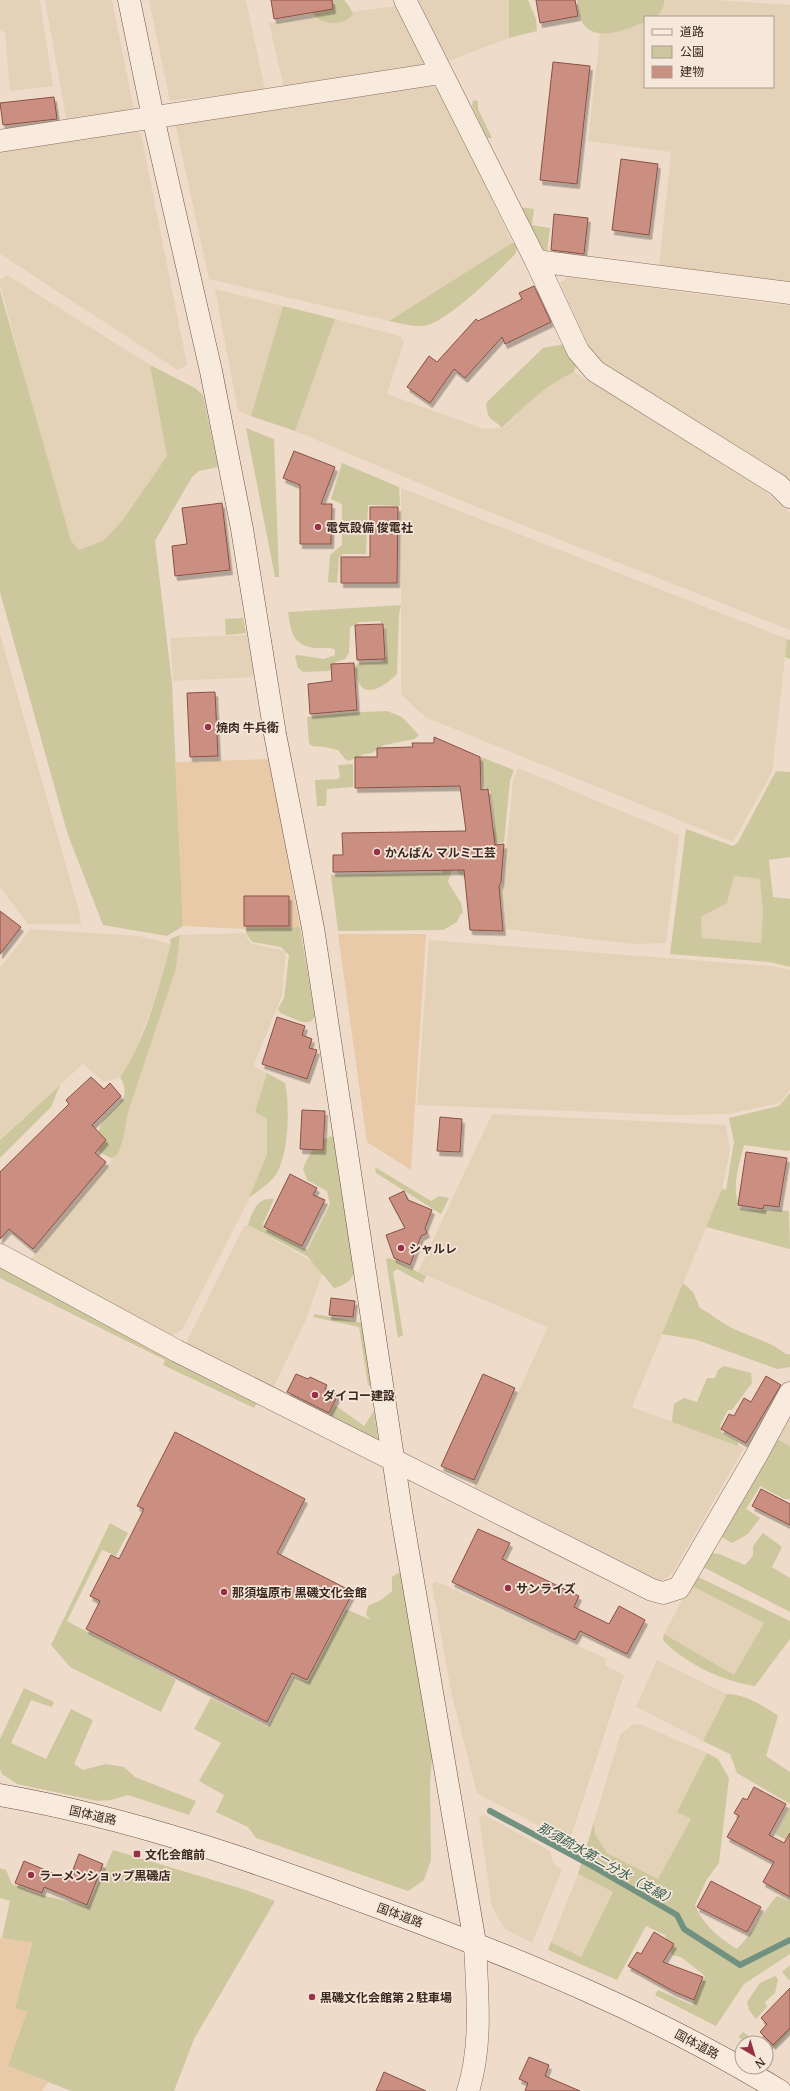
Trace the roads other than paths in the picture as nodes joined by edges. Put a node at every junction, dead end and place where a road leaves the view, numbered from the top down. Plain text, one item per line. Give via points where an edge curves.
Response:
1 (129, 0) edge
2 (406, 0) edge
3 (442, 72) junction
4 (153, 117) junction
5 (0, 142) edge
6 (536, 261) junction
7 (790, 294) edge
8 (790, 497) edge
9 (0, 1256) edge
10 (790, 1393) edge
11 (395, 1462) junction
12 (0, 1795) edge
13 (475, 1943) junction
14 (468, 2091) edge
15 (780, 2091) edge

1 - 4 street
2 - 3 street
3 - 4 street
3 - 6 street
4 - 5 street
4 - 11 street via 211,371 242,529 275,734 312,928
6 - 7 street
6 - 8 street via 578,351 595,370 778,485
9 - 11 street via 177,1352
10 - 11 street via 679,1588 662,1593
11 - 13 street via 427,1672
12 - 13 street, 国体道路 via 152,1829 228,1852
13 - 14 street via 478,2038 474,2072
13 - 15 street, 国体道路 via 678,2034

